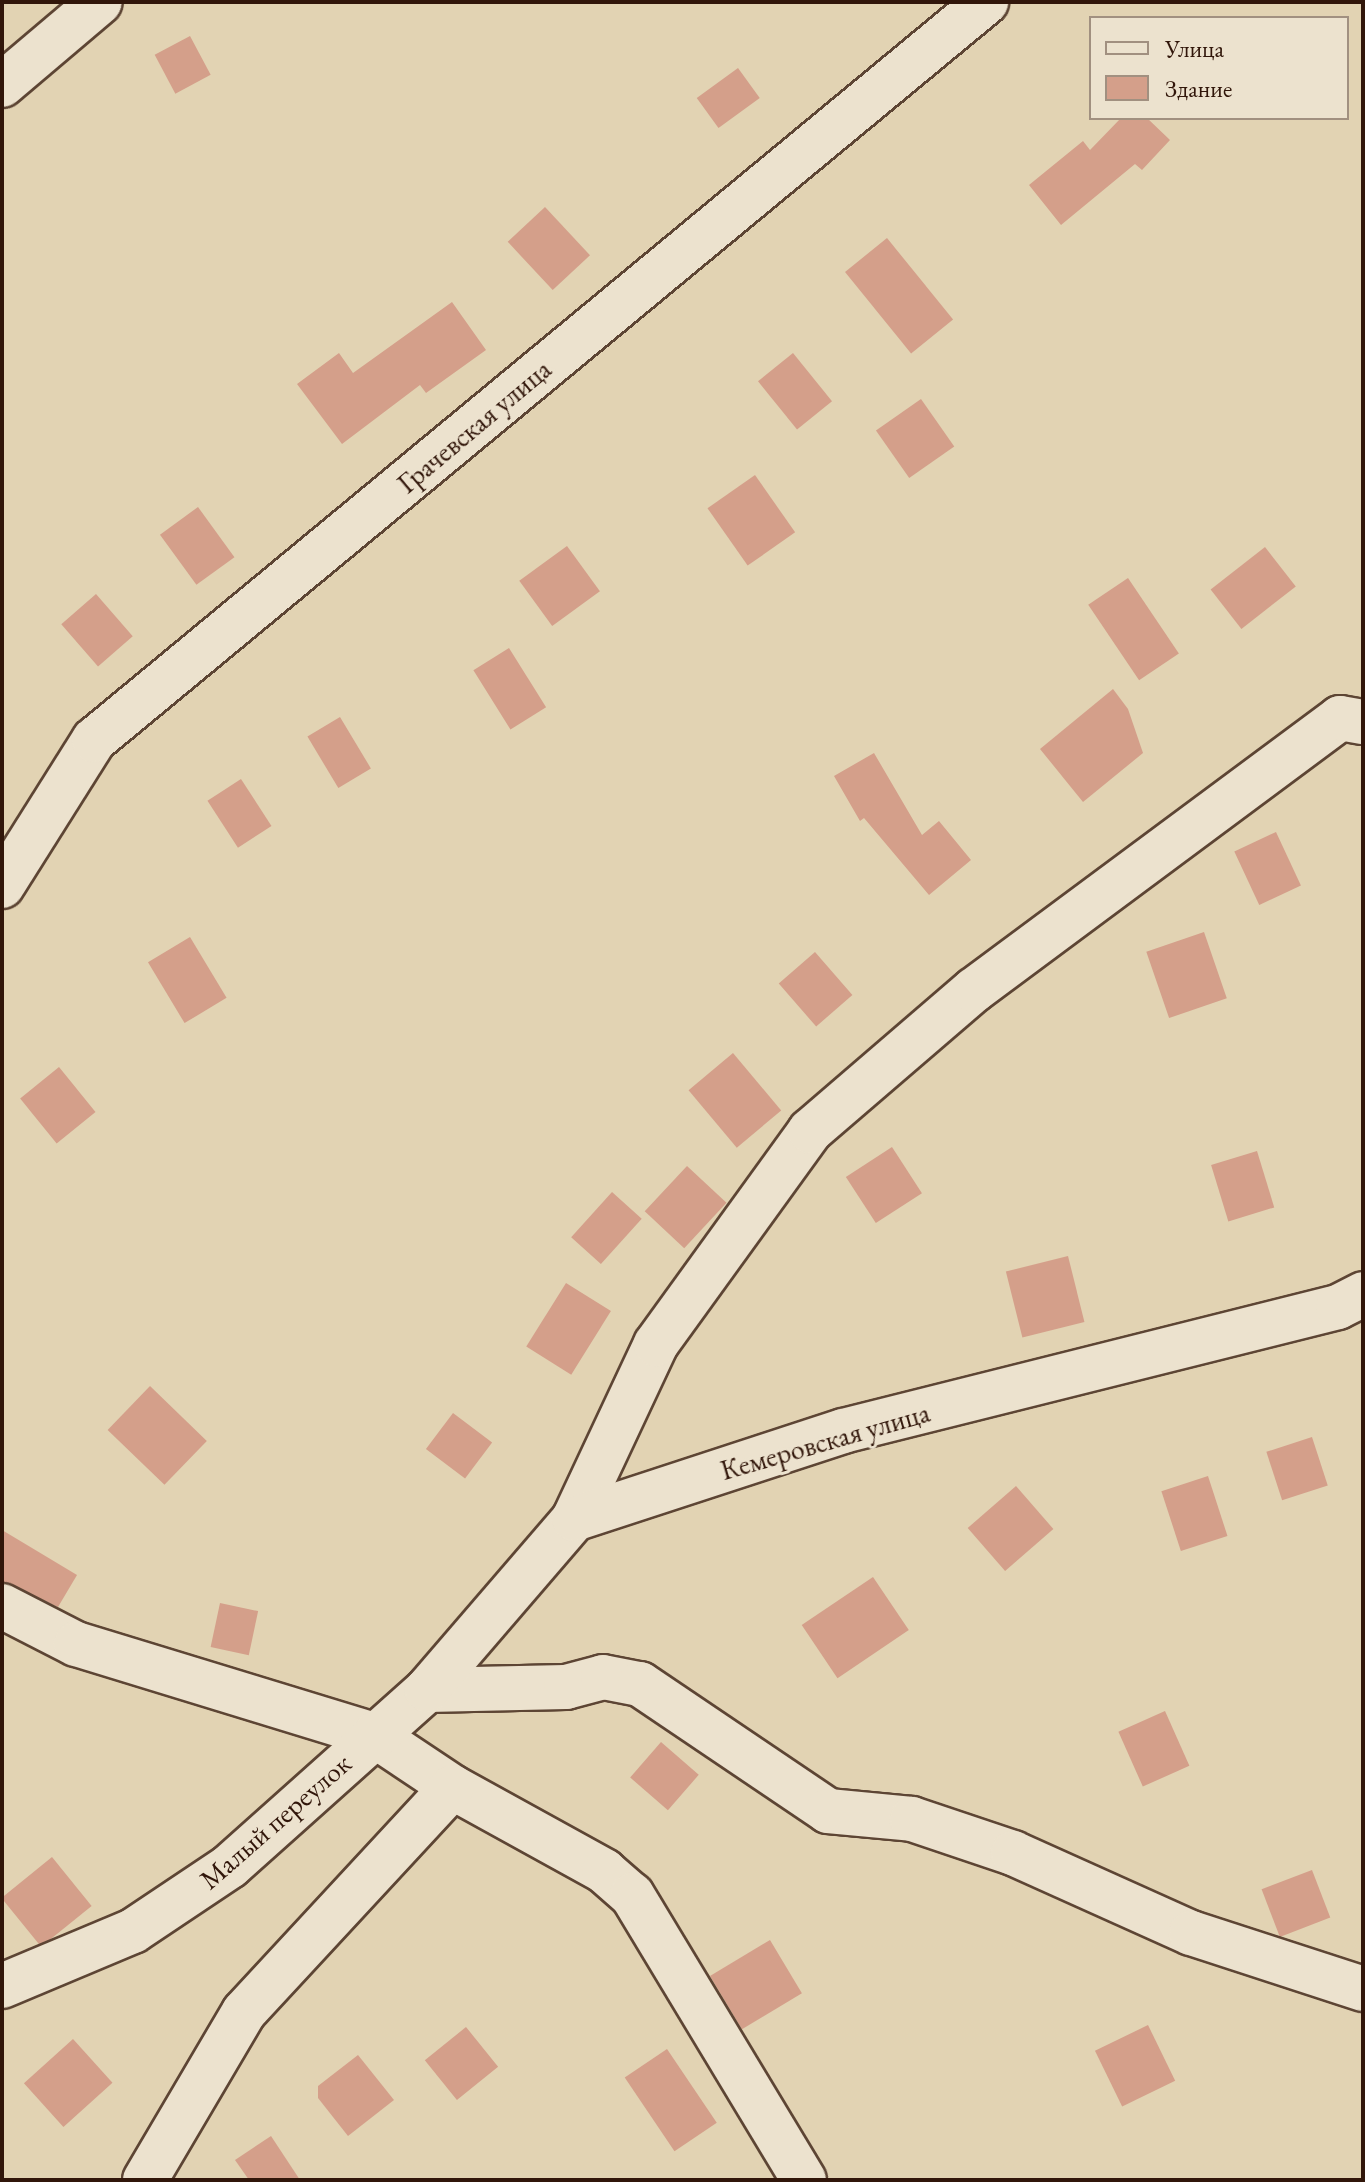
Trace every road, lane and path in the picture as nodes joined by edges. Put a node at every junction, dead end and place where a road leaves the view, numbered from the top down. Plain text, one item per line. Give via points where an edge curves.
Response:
1 (100, 2) edge
2 (986, 2) edge
3 (2, 85) edge
4 (1363, 722) edge
5 (2, 886) edge
6 (1363, 1294) edge
7 (574, 1519) junction
8 (2, 1606) edge
9 (427, 1690) junction
10 (374, 1735) junction
11 (452, 1787) junction
12 (2, 1986) edge
13 (1363, 1989) edge
14 (145, 2180) edge
15 (804, 2180) edge

1 - 3 street
2 - 5 street, Грачевская улица via 94,740
4 - 7 street via 1340,718 974,990 810,1131 656,1344
6 - 7 street, Кемеровская улица via 1338,1307 843,1431
7 - 9 street
8 - 10 street via 76,1644
9 - 10 street
9 - 13 street via 566,1687 603,1677 640,1684 828,1811 912,1819 1013,1853 1191,1933
10 - 11 street
10 - 12 street, Малый переулок via 230,1866 133,1931
11 - 14 street via 244,2012
11 - 15 street via 604,1871 632,1895

